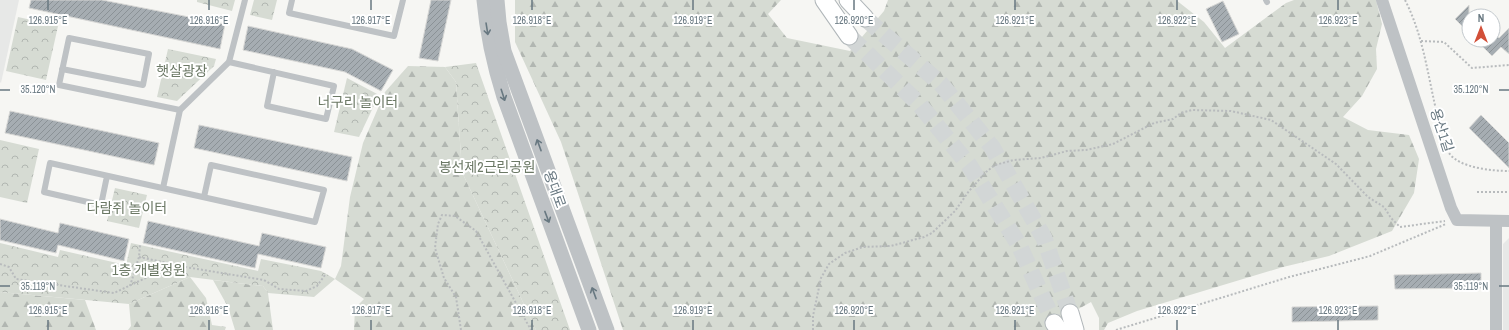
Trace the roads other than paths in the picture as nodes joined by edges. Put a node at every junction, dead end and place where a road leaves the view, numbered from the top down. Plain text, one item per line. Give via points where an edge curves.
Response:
1 (245, 0) edge
2 (292, 0) edge
3 (403, 0) edge
4 (484, 0) edge
5 (497, 0) edge
6 (824, 0) edge
7 (848, 0) edge
8 (1382, 0) edge
9 (865, 18) tunnel mouth
10 (849, 36) tunnel mouth
11 (229, 62) junction
12 (62, 69) junction
13 (274, 72) junction
14 (180, 110) junction
15 (107, 176) junction
16 (163, 188) junction
17 (204, 198) junction
18 (1496, 221) junction
19 (1509, 221) edge
20 (1070, 313) tunnel mouth
21 (589, 330) edge
22 (607, 330) edge
23 (1075, 330) edge
24 (1496, 330) edge

1 - 11 lane
2 - 3 lane via 289,13 394,36
4 -> 21 street, 용대로 via 492,57 504,97
22 -> 5 street, 용대로 via 504,52
6 - 10 main road
7 - 9 main road
8 - 18 street, 용산1길 via 1457,220
11 - 13 lane
11 - 14 lane
12 - 12 lane via 69,38 149,54 143,85
12 - 14 lane via 59,85
13 - 13 lane via 334,86 326,119 267,106
14 - 16 lane
15 - 15 lane via 50,163 44,192 102,204
15 - 16 lane
16 - 17 lane
17 - 17 lane via 315,222 324,190 211,166
18 - 19 street
18 - 24 street
20 - 23 main road

